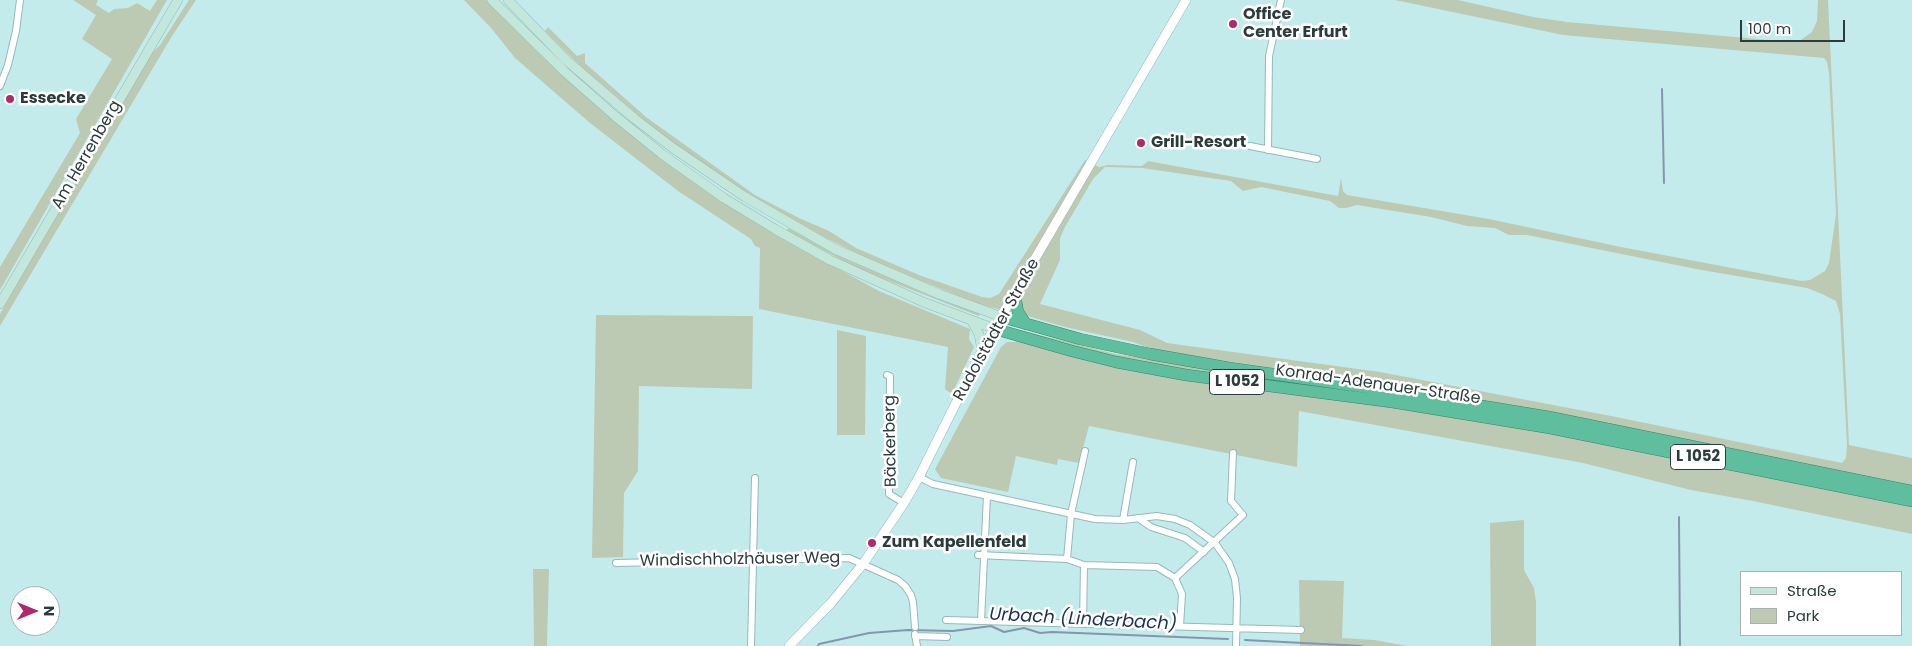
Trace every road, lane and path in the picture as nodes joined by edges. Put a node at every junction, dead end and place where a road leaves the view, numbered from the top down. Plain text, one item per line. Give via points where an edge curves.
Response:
1 (20, 0) edge
2 (492, 0) edge
3 (508, 0) edge
4 (1186, 0) edge
5 (1281, 0) edge
6 (178, 2) edge
7 (0, 86) edge
8 (1250, 146) dead end
9 (1268, 150) junction
10 (1317, 159) dead end
11 (1015, 296) junction
12 (0, 304) edge
13 (1002, 317) junction
14 (970, 320) junction
15 (1026, 324) junction
16 (995, 329) junction
17 (982, 351) junction
18 (887, 376) dead end
19 (1085, 452) dead end
20 (1233, 453) dead end
21 (1134, 462) dead end
22 (919, 477) junction
23 (755, 478) dead end
24 (1912, 491) edge
25 (987, 496) junction
26 (1912, 502) edge
27 (904, 503) junction
28 (1071, 514) junction
29 (1138, 518) junction
30 (1123, 520) junction
31 (1215, 542) junction
32 (1204, 552) junction
33 (981, 555) junction
34 (1067, 559) junction
35 (752, 560) junction
36 (616, 563) dead end
37 (863, 564) junction
38 (1084, 565) junction
39 (1175, 578) junction
40 (946, 620) dead end
41 (981, 621) junction
42 (1083, 623) junction
43 (1180, 626) junction
44 (1237, 628) junction
45 (1301, 630) dead end
46 (915, 632) junction
47 (947, 637) dead end
48 (751, 646) edge
49 (789, 646) edge
50 (917, 646) edge
51 (1236, 646) edge

1 - 7 street via 16,31
2 - 14 main road, Konrad-Adenauer-Straße / L 1052 via 615,116 724,198 830,260
3 - 13 main road, Konrad-Adenauer-Straße / L 1052 via 566,60 628,114 745,197 835,248 939,294
4 - 11 street, Rudolstädter Straße
5 - 9 street via 1269,56
6 - 12 main road, Am Herrenberg
8 - 9 street
9 - 10 street
11 - 13 street, Rudolstädter Straße
11 - 15 highway via 1018,312
13 - 15 highway, Konrad-Adenauer-Straße / L 1052
13 - 16 street, Rudolstädter Straße
14 - 16 main road, Konrad-Adenauer-Straße / L 1052
14 - 17 main road via 980,334
15 - 24 highway, Konrad-Adenauer-Straße / L 1052 via 1150,354 1550,417
16 - 17 street, Rudolstädter Straße
16 - 26 highway, Konrad-Adenauer-Straße / L 1052 via 1116,362 1550,428
17 - 22 street, Rudolstädter Straße
18 - 27 street, Bäckerberg via 890,376 889,494
19 - 28 street
20 - 31 street via 1230,501 1244,515
21 - 30 street
22 - 25 street via 933,484
22 - 27 street, Rudolstädter Straße
23 - 35 street
25 - 28 street
25 - 33 street
27 - 37 street, Rudolstädter Straße
28 - 30 street
28 - 34 street
29 - 30 street
29 - 31 street via 1157,516 1174,519 1197,529
29 - 32 street via 1151,527 1185,538
31 - 32 street
31 - 44 street via 1235,579
32 - 39 street
33 - 34 street
33 - 41 street
34 - 38 street
35 - 36 street, Windischholzhäuser Weg
35 - 37 street, Windischholzhäuser Weg via 844,558
35 - 48 street
37 - 46 street, Windischholzhäuser Weg via 905,586 913,602
37 - 49 street, Rudolstädter Straße
38 - 39 street via 1157,567
38 - 42 street
39 - 43 street via 1182,594
40 - 41 street
41 - 42 street
42 - 43 street
43 - 44 street
44 - 45 street
44 - 51 street
46 - 47 street
46 - 50 street, Windischholzhäuser Weg

